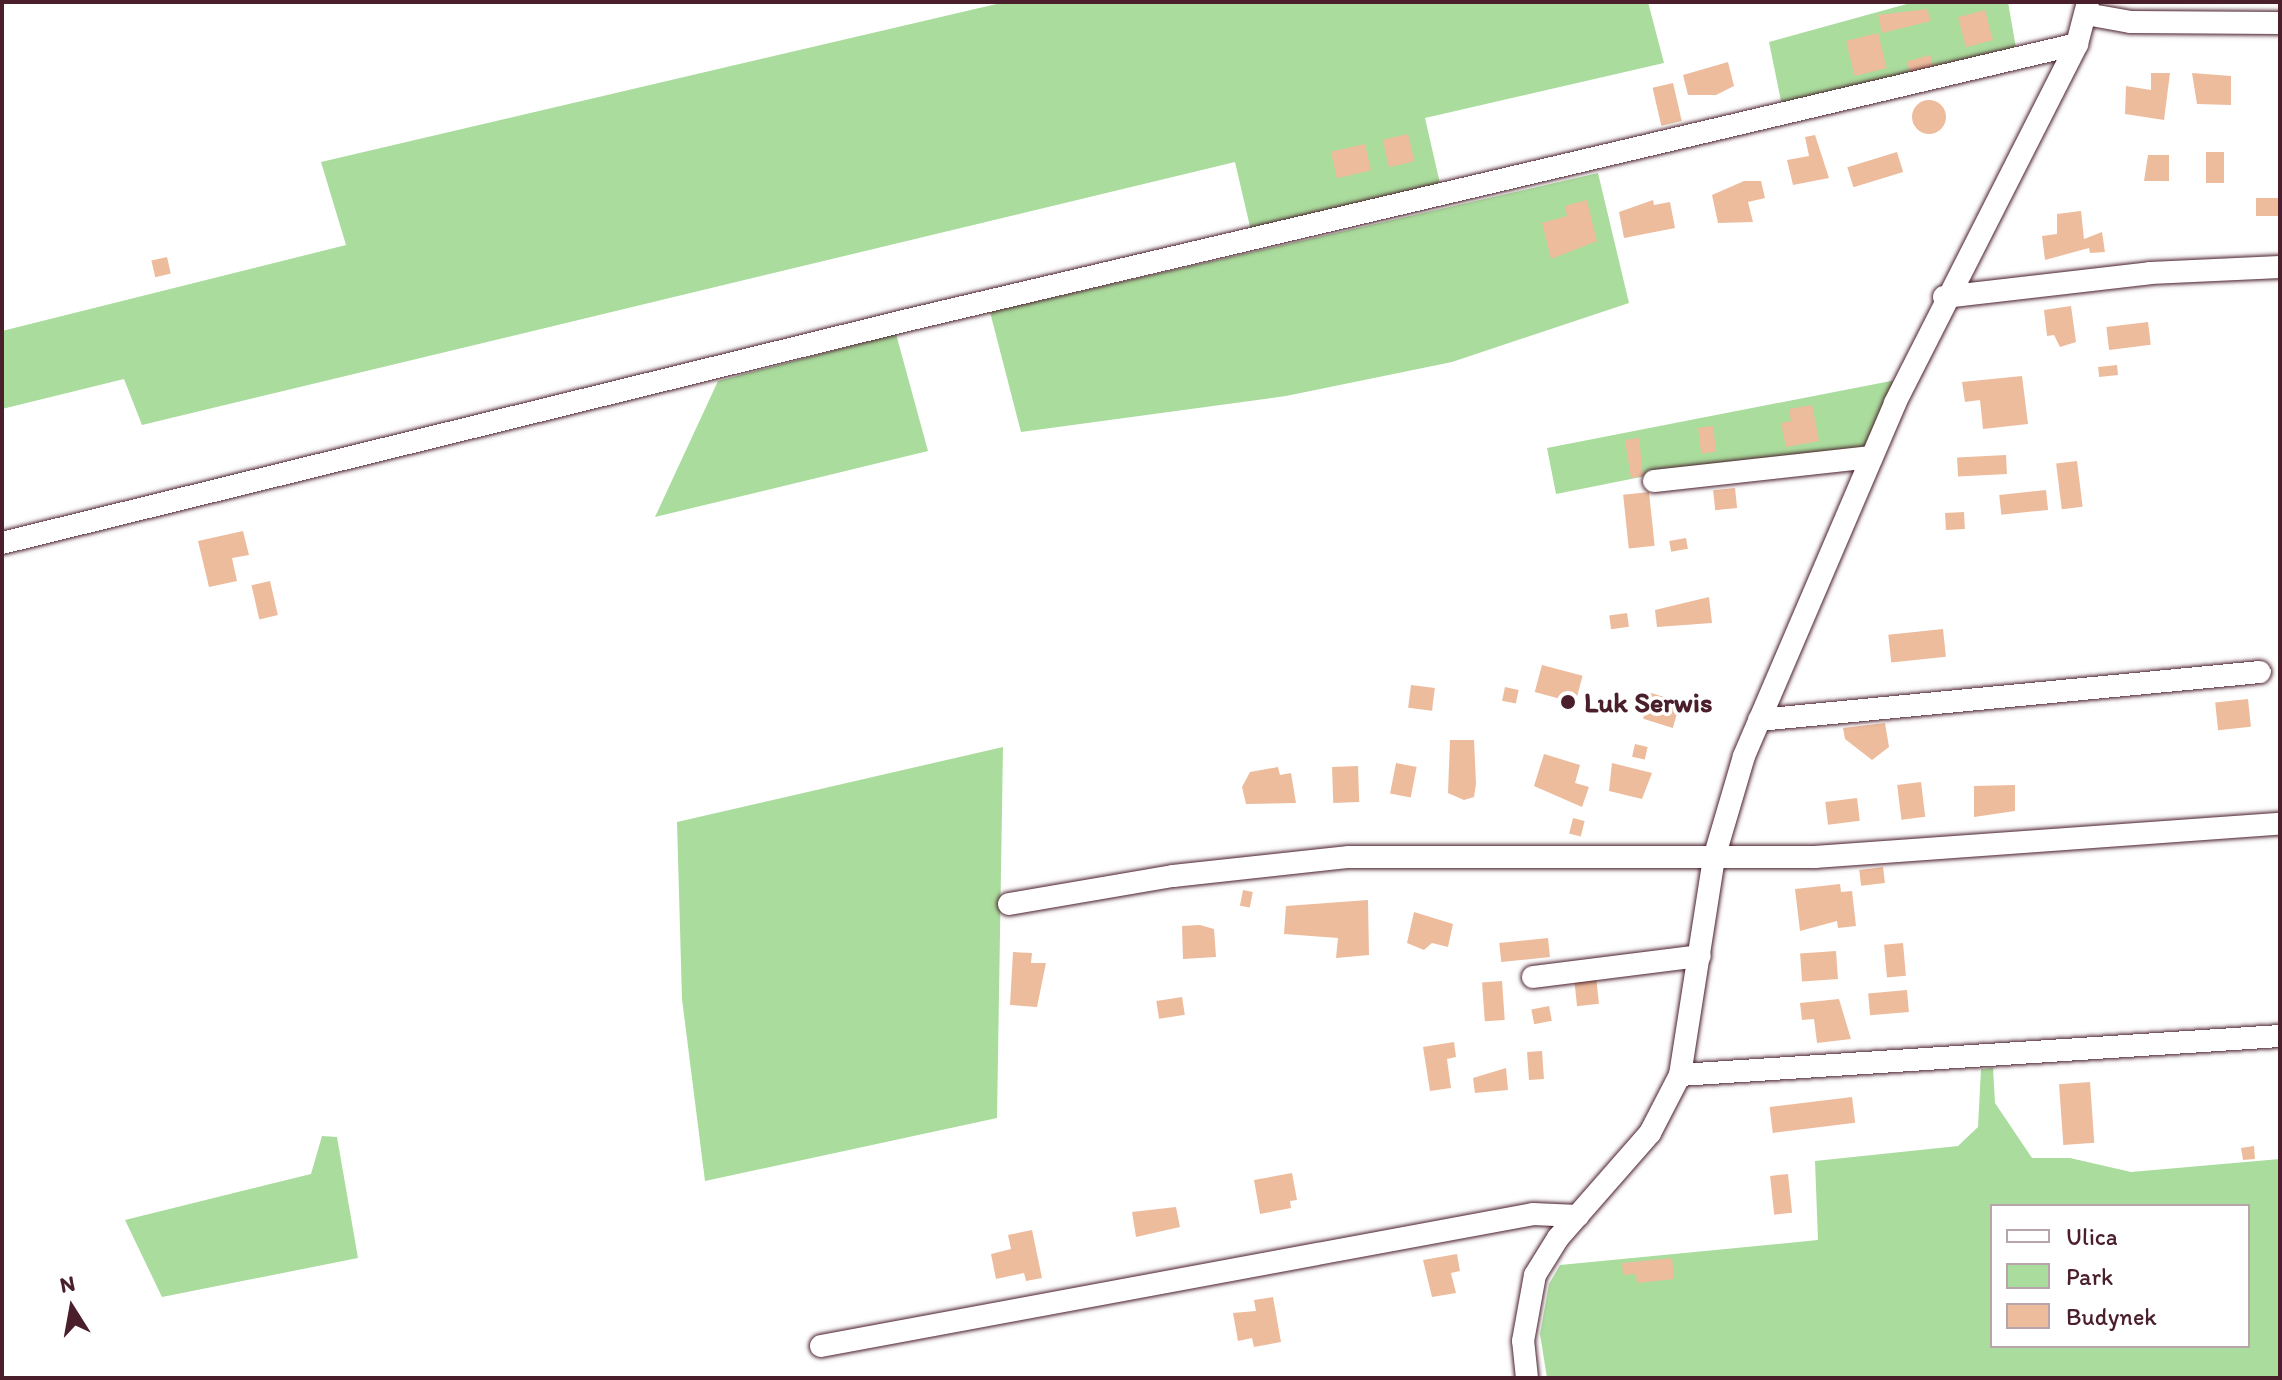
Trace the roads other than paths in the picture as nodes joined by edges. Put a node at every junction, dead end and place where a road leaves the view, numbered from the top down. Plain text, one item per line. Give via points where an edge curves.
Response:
1 (2087, 8) edge
2 (2280, 23) edge
3 (2077, 44) junction
4 (2280, 267) edge
5 (1944, 297) junction
6 (1872, 457) junction
7 (1654, 481) dead end
8 (2, 543) edge
9 (2260, 672) dead end
10 (1759, 720) junction
11 (2280, 824) edge
12 (1714, 858) junction
13 (1009, 904) dead end
14 (1700, 956) junction
15 (1533, 977) dead end
16 (2280, 1036) edge
17 (1680, 1075) junction
18 (1578, 1216) junction
19 (821, 1346) dead end
20 (1527, 1378) edge

1 - 2 street via 2131,22
1 - 3 street
3 - 5 street
3 - 8 street via 896,322
4 - 5 street via 2150,273
5 - 6 street
6 - 7 street
6 - 10 street
9 - 10 street
10 - 12 street
11 - 12 street via 2031,845
12 - 13 street via 1349,857 1173,876
12 - 14 street
14 - 15 street
14 - 17 street
16 - 17 street
17 - 18 street via 1650,1133
18 - 19 street via 1533,1214
18 - 20 street via 1535,1275 1523,1341

